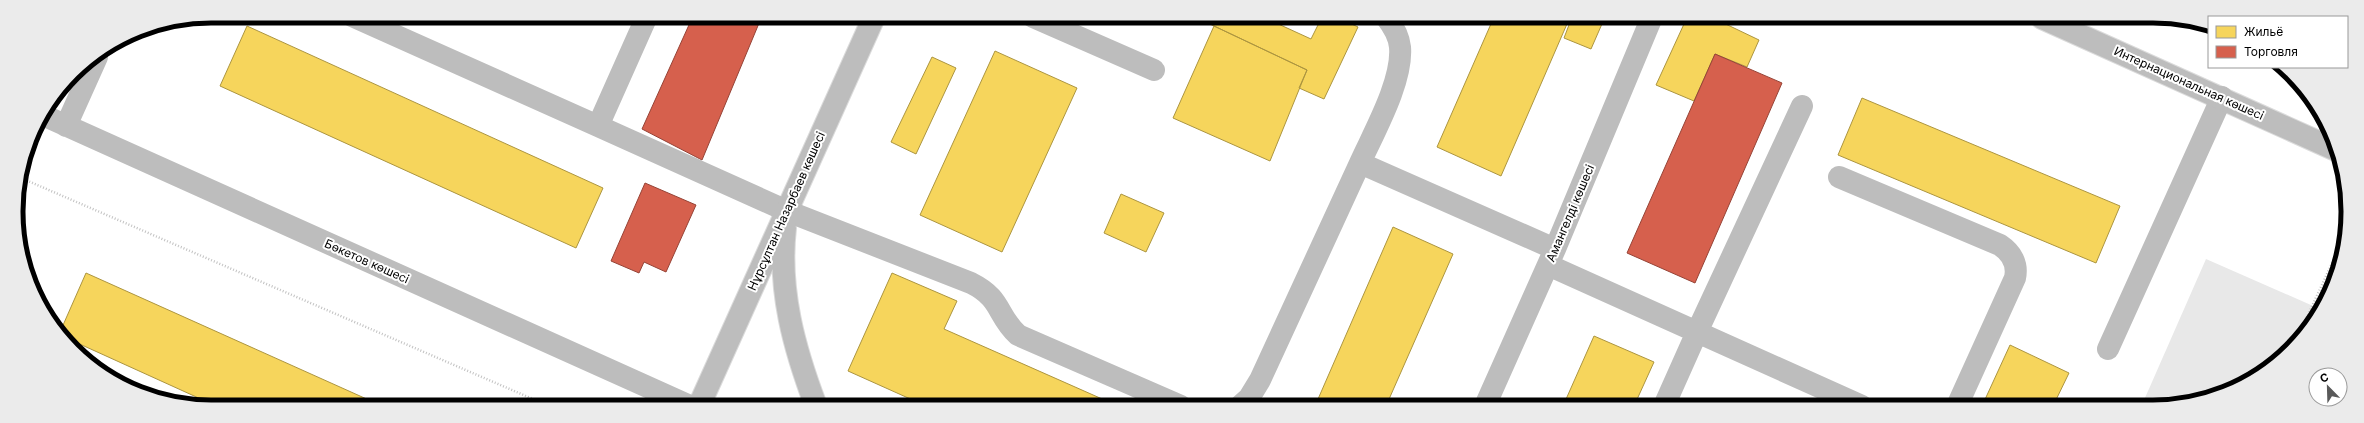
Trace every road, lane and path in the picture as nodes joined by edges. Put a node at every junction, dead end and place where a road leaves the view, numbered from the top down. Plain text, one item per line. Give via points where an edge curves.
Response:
1 (368, 23) edge
2 (644, 23) edge
3 (871, 23) edge
4 (1047, 23) edge
5 (1391, 23) edge
6 (1650, 23) edge
7 (2053, 23) edge
8 (93, 65) edge
9 (1154, 70) dead end
10 (2222, 98) junction
11 (1802, 106) dead end
12 (48, 117) edge
13 (66, 126) junction
14 (598, 126) junction
15 (2330, 147) edge
16 (1360, 163) junction
17 (1839, 177) dead end
18 (26, 180) edge
19 (786, 210) junction
20 (2336, 255) edge
21 (1552, 257) junction
22 (2304, 323) edge
23 (1697, 332) junction
24 (2108, 349) dead end
25 (535, 400) edge
26 (677, 400) edge
27 (702, 400) edge
28 (814, 400) edge
29 (1167, 400) edge
30 (1247, 400) edge
31 (1488, 400) edge
32 (1667, 400) edge
33 (1849, 400) edge
34 (1960, 400) edge

1 - 14 street
2 - 14 street
3 - 19 street, Нұрсұлтан Назарбаев көшесі
4 - 9 street
5 - 16 street via 1400,46 1400,63 1396,81
6 - 21 street, Амангелді көшесі
7 - 10 street, Интернациональная көшесі
8 - 13 street
10 - 15 street, Интернациональная көшесі
10 - 24 street
11 - 23 street
12 - 13 street, Бөкетов көшесі
13 - 26 street, Бөкетов көшесі
14 - 19 street
16 - 21 street
16 - 30 street via 1260,380
17 - 34 street via 2000,245 2012,256 2016,266 2015,278
18 - 25 path
19 - 27 street, Нұрсұлтан Назарбаев көшесі
19 - 28 street via 782,269 786,305 795,344
19 - 29 street via 986,290 994,299 1009,327 1018,335
20 - 22 path
21 - 23 street
21 - 31 street, Амангелді көшесі
23 - 32 street
23 - 33 street

